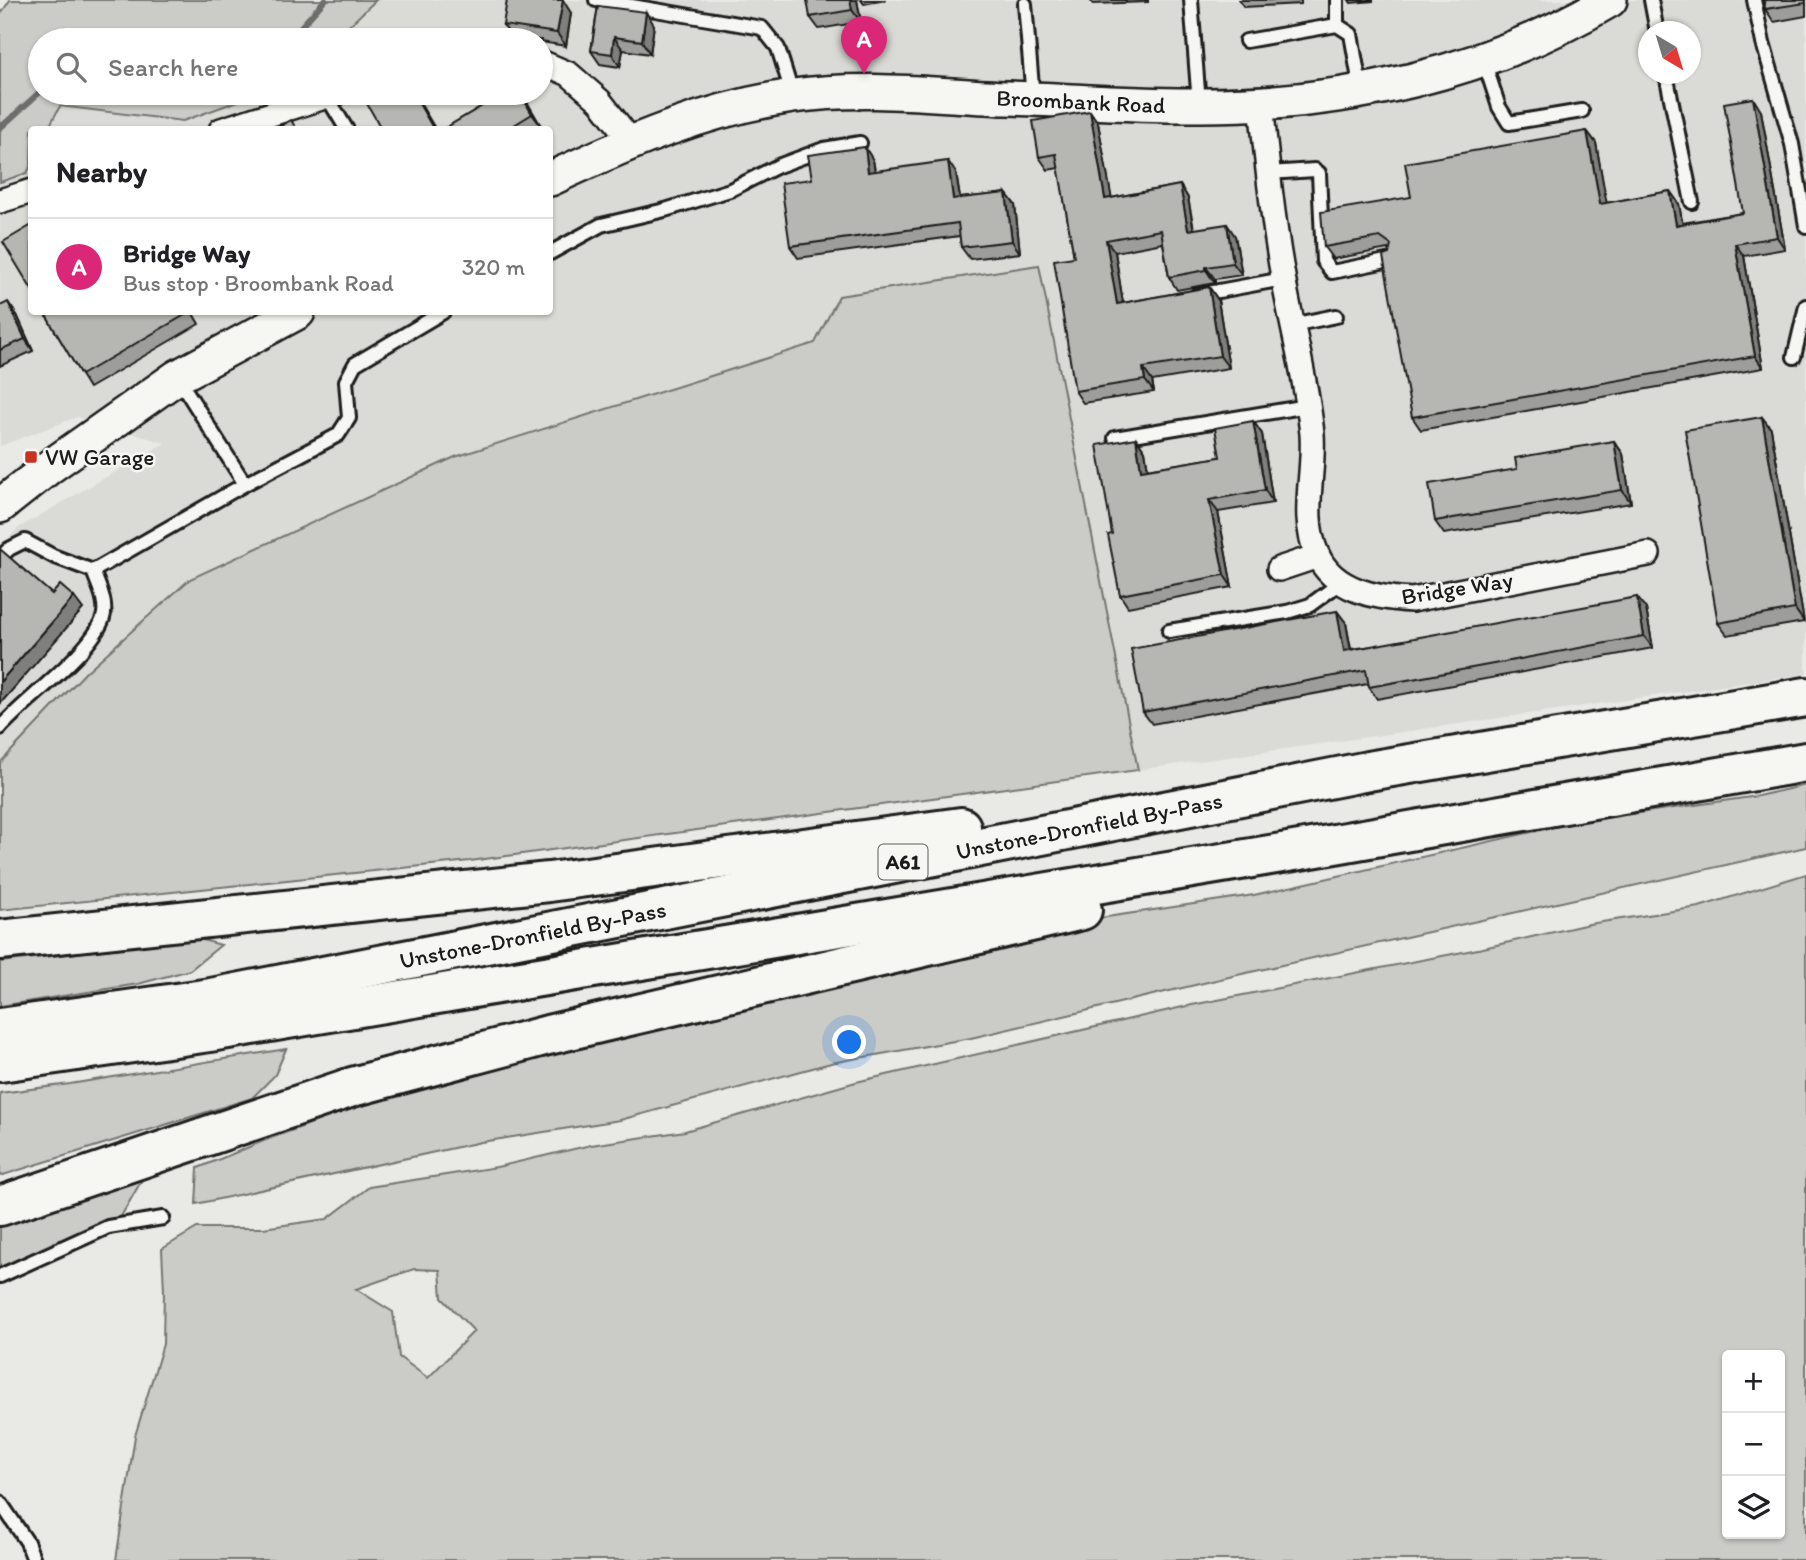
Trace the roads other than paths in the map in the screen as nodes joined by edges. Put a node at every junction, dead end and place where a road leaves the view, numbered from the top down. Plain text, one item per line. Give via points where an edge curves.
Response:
1 (596, 0) edge
2 (1191, 0) edge
3 (1337, 0) edge
4 (1610, 0) edge
5 (1651, 0) edge
6 (1754, 0) edge
7 (1025, 4) dead end
8 (1655, 21) edge
9 (1337, 25) junction
10 (1247, 41) dead end
11 (1484, 60) junction
12 (553, 67) edge
13 (1668, 84) edge
14 (1361, 92) junction
15 (793, 96) junction
16 (1033, 99) junction
17 (1261, 103) junction
18 (298, 105) edge
19 (337, 105) edge
20 (1199, 106) junction
21 (1582, 111) dead end
22 (233, 126) edge
23 (345, 126) edge
24 (631, 141) junction
25 (860, 143) dead end
26 (1268, 173) junction
27 (553, 178) edge
28 (28, 192) edge
29 (0, 201) edge
30 (1692, 202) dead end
31 (1806, 226) edge
32 (553, 251) edge
33 (1391, 260) edge
34 (1283, 279) junction
35 (1182, 298) edge
36 (1806, 306) edge
37 (292, 315) edge
38 (438, 315) edge
39 (1336, 316) dead end
40 (1292, 325) junction
41 (1794, 357) dead end
42 (177, 377) junction
43 (1308, 406) junction
44 (1115, 438) dead end
45 (245, 484) junction
46 (0, 506) edge
47 (1648, 554) dead end
48 (1318, 556) junction
49 (0, 558) edge
50 (1279, 569) dead end
51 (93, 571) junction
52 (1340, 583) junction
53 (1170, 631) dead end
54 (1806, 697) edge
55 (0, 728) edge
56 (1806, 762) edge
57 (1368, 771) junction
58 (1300, 850) junction
59 (0, 940) edge
60 (0, 1028) edge
61 (0, 1062) edge
62 (0, 1206) edge
63 (163, 1218) dead end
64 (0, 1276) edge
65 (0, 1502) edge
66 (34, 1560) edge

1 - 15 lane via 762,28 778,48
2 - 20 lane
3 - 9 lane
4 - 11 street, Broombank Road
5 - 8 lane
6 - 31 lane via 1792,144
7 - 16 lane
9 - 10 lane
9 - 14 lane via 1351,34
11 - 14 street, Broombank Road
11 - 21 lane via 1509,123
12 - 24 street via 569,74 600,101
13 - 30 lane
14 - 17 street, Broombank Road
15 - 16 street, Broombank Road via 855,91
15 - 24 street, Broombank Road via 715,112
16 - 20 street, Broombank Road
17 - 20 street, Broombank Road
17 - 26 street
18 - 22 street
19 - 23 lane
24 - 27 street, Broombank Road
25 - 32 lane via 824,149 730,190 601,225
26 - 33 lane via 1319,173 1323,261 1332,272
26 - 34 street
28 - 29 street
34 - 35 lane
34 - 40 street
36 - 41 lane
37 - 42 street
38 - 45 lane via 355,364 346,381 349,418 338,435
39 - 40 lane
40 - 43 street
42 - 45 lane
42 - 46 street
43 - 44 lane
43 - 48 street via 1312,475 1307,522
45 - 51 lane
47 - 52 street, Bridge Way via 1412,600 1381,598
48 - 50 street
48 - 52 street
49 - 51 lane via 25,541
51 - 55 lane via 103,597 104,616 95,634
52 - 53 lane via 1310,605 1287,612
54 - 57 highway, Unstone-Dronfield By-Pass / A61
56 - 58 highway, Unstone-Dronfield By-Pass / A61
57 - 59 highway, A61 via 549,883
57 - 60 highway, Unstone-Dronfield By-Pass / A61 via 211,998
58 - 61 highway, Unstone-Dronfield By-Pass / A61 via 210,1032
58 - 62 highway, A61 via 1083,910 548,1035 352,1087
63 - 64 lane via 108,1227
65 - 66 lane

